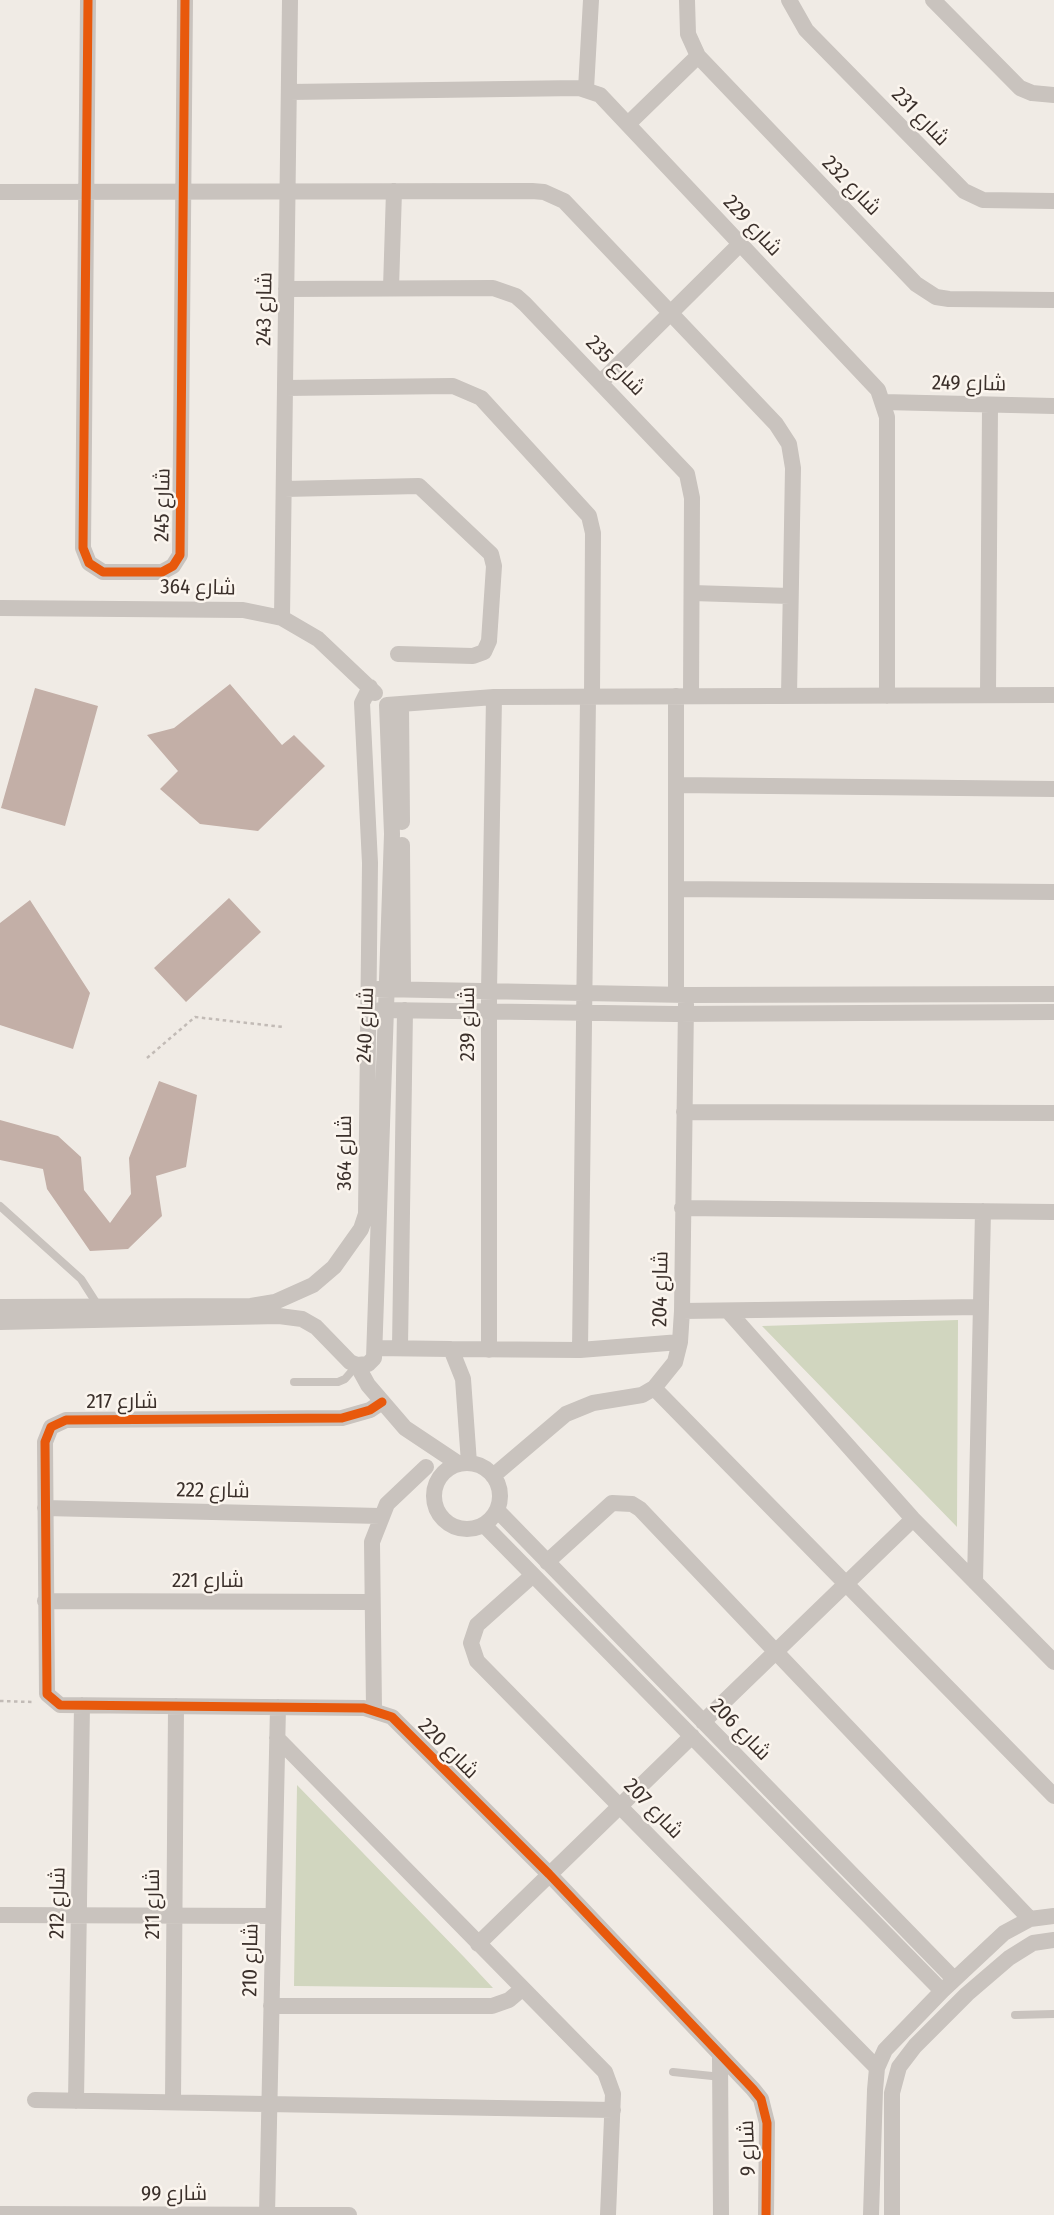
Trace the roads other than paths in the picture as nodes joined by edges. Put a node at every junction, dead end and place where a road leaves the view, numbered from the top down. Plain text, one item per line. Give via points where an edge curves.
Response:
1 (88, 0) edge
2 (185, 0) edge
3 (290, 0) edge
4 (591, 0) edge
5 (687, 0) edge
6 (789, 0) edge
7 (933, 0) edge
8 (698, 56) junction
9 (586, 89) junction
10 (289, 92) junction
11 (1054, 95) edge
12 (628, 124) junction
13 (287, 191) junction
14 (394, 191) junction
15 (0, 192) edge
16 (87, 192) junction
17 (183, 192) junction
18 (1054, 201) edge
19 (740, 244) junction
20 (391, 288) junction
21 (286, 289) junction
22 (1054, 300) edge
23 (671, 313) junction
24 (601, 382) junction
25 (285, 388) junction
26 (883, 402) junction
27 (990, 406) junction
28 (1054, 406) edge
29 (284, 489) junction
30 (692, 593) junction
31 (790, 596) junction
32 (0, 607) edge
33 (282, 618) junction
34 (398, 654) dead end
35 (370, 687) junction
36 (988, 695) junction
37 (1054, 695) edge
38 (684, 696) junction
39 (789, 696) junction
40 (887, 696) junction
41 (494, 697) junction
42 (590, 697) junction
43 (394, 704) junction
44 (676, 785) junction
45 (1054, 789) edge
46 (676, 889) junction
47 (1054, 892) edge
48 (367, 989) junction
49 (395, 989) junction
50 (489, 992) junction
51 (584, 992) junction
52 (681, 994) junction
53 (1054, 994) edge
54 (388, 1010) junction
55 (405, 1010) junction
56 (367, 1011) junction
57 (489, 1012) junction
58 (1054, 1012) edge
59 (584, 1013) junction
60 (686, 1014) junction
61 (684, 1112) junction
62 (1054, 1113) edge
63 (0, 1206) edge
64 (682, 1209) junction
65 (983, 1212) junction
66 (1054, 1212) edge
67 (97, 1304) junction
68 (0, 1307) edge
69 (981, 1307) junction
70 (682, 1311) junction
71 (728, 1311) junction
72 (0, 1322) edge
73 (680, 1342) junction
74 (400, 1347) junction
75 (451, 1349) junction
76 (489, 1350) junction
77 (580, 1350) junction
78 (374, 1353) junction
79 (357, 1366) junction
80 (294, 1382) dead end
81 (654, 1388) junction
82 (382, 1402) junction
83 (405, 1428) junction
84 (464, 1463) junction
85 (426, 1467) junction
86 (493, 1476) junction
87 (435, 1487) junction
88 (45, 1508) junction
89 (497, 1510) junction
90 (380, 1516) junction
91 (913, 1519) junction
92 (484, 1525) junction
93 (547, 1562) junction
94 (533, 1575) junction
95 (975, 1582) junction
96 (846, 1584) junction
97 (45, 1601) junction
98 (371, 1602) junction
99 (776, 1651) junction
100 (1054, 1662) edge
101 (82, 1705) junction
102 (176, 1706) junction
103 (278, 1707) junction
104 (374, 1709) junction
105 (703, 1722) junction
106 (692, 1736) junction
107 (277, 1738) junction
108 (1054, 1796) edge
109 (620, 1806) junction
110 (549, 1874) junction
111 (0, 1916) edge
112 (78, 1916) junction
113 (174, 1916) junction
114 (273, 1916) junction
115 (1054, 1916) edge
116 (1030, 1919) junction
117 (1054, 1940) edge
118 (478, 1944) junction
119 (954, 1979) junction
120 (522, 1989) junction
121 (942, 1991) junction
122 (271, 2006) junction
123 (1054, 2014) edge
124 (1015, 2015) dead end
125 (720, 2054) junction
126 (877, 2068) junction
127 (673, 2072) dead end
128 (722, 2077) junction
129 (35, 2100) dead end
130 (76, 2101) junction
131 (173, 2102) junction
132 (269, 2104) junction
133 (613, 2110) junction
134 (0, 2214) edge
135 (267, 2215) edge
136 (349, 2215) edge
137 (608, 2215) edge
138 (722, 2215) edge
139 (766, 2215) edge
140 (871, 2215) edge
141 (892, 2215) edge

1 - 16 street, شارع 245
2 - 17 street, شارع 245
3 - 10 street, شارع 243
4 - 9 street
5 - 8 street, شارع 232 via 688,34
6 - 18 street, شارع 231 via 806,30 964,191 984,200
7 - 11 street via 1020,88
8 - 12 street
8 - 22 street, شارع 232 via 925,292 948,299
9 - 10 street
9 - 12 street, شارع 229 via 600,95
10 - 13 street, شارع 243
12 - 19 street, شارع 229
13 - 14 street
13 - 17 street
13 - 21 street, شارع 243
14 - 20 street
14 - 23 street via 555,195
15 - 16 street
16 - 17 street
16 - 17 street, شارع 245 via 83,548 89,563 103,572 162,572 180,555
19 - 23 street
19 - 26 street, شارع 229 via 870,380
20 - 21 street, شارع 235
20 - 24 street, شارع 235 via 505,291 525,304
21 - 25 street, شارع 243
23 - 24 street
23 - 31 street via 776,424 789,444 793,468
24 - 30 street, شارع 235 via 687,474 692,498
25 - 29 street, شارع 243
25 - 42 street via 453,386 481,398 584,508 592,523
26 - 27 street, شارع 249
26 - 40 street, شارع 229 via 887,417
27 - 28 street, شارع 249
27 - 36 street
29 - 33 street, شارع 243
29 - 34 street via 419,486 491,554 489,641 484,652 473,656
30 - 31 street
30 - 38 street, شارع 235
31 - 39 street
32 - 33 street, شارع 364 via 243,610
33 - 35 street, شارع 364 via 318,639
35 - 43 street, شارع 364
35 - 48 street, شارع 364 via 362,703 370,863
36 - 37 street
36 - 40 street
38 - 39 street
38 - 42 street
38 - 44 street, شارع 235
39 - 40 street
41 - 42 street
41 - 43 street
41 - 50 street, شارع 239
42 - 51 street
43 - 49 street, شارع 240
44 - 45 street
44 - 46 street, شارع 235
46 - 47 street
46 - 52 street, شارع 204
48 - 49 street
48 - 56 street, شارع 364
49 - 50 street
49 - 54 street, شارع 240
50 - 51 street
50 - 57 street, شارع 239
51 - 52 street
51 - 59 street
52 - 53 street
52 - 60 street, شارع 204
54 - 55 street
54 - 56 street
54 - 78 street, شارع 240
55 - 57 street
55 - 74 street
56 - 67 street, شارع 364 via 366,1214 334,1267 313,1285 275,1302 251,1306
57 - 59 street
57 - 76 street, شارع 239
58 - 60 street
59 - 60 street
59 - 77 street
60 - 61 street, شارع 204
61 - 62 street
61 - 64 street, شارع 204
63 - 67 lane via 81,1279
64 - 65 street
64 - 70 street, شارع 204
65 - 66 street
65 - 69 street
67 - 68 street, شارع 364
69 - 71 street
69 - 95 street
70 - 71 street
70 - 73 street, شارع 204
71 - 91 street
72 - 79 street via 302,1319 316,1326
73 - 77 street
73 - 81 street, شارع 204 via 675,1362
74 - 75 street
74 - 78 street
75 - 76 street
75 - 84 street via 463,1380
76 - 77 street
78 - 79 street via 368,1364
79 - 80 lane via 338,1382
79 - 82 street
81 - 86 street via 566,1414
81 - 96 street
82 - 83 street
82 - 88 street, شارع 217 via 342,1418 58,1422 45,1442
83 - 84 street
83 - 85 street
84 - 86 street via 480,1466
84 - 87 street via 448,1468
85 - 87 street
85 - 90 street
86 - 89 street via 500,1495
87 - 92 street via 433,1498 442,1519 462,1529
88 - 90 street, شارع 222
88 - 97 street, شارع 217
89 - 92 street
89 - 93 street, شارع 206
90 - 98 street via 372,1542
91 - 95 street
91 - 96 street
92 - 94 street, شارع 206
93 - 99 street via 604,1508 612,1503 632,1504
93 - 105 street, شارع 206
94 - 106 street, شارع 206
94 - 109 street, شارع 207 via 477,1626 472,1652
95 - 100 street
96 - 99 street
96 - 108 street
97 - 98 street, شارع 221
97 - 101 street, شارع 217 via 46,1689 52,1701
98 - 104 street
99 - 105 street
99 - 116 street
101 - 102 street
101 - 112 street, شارع 212
102 - 103 street
102 - 113 street, شارع 211
103 - 104 street
103 - 107 street, شارع 210
104 - 110 street, شارع 220 via 399,1724
105 - 119 street, شارع 206
106 - 109 street
106 - 121 street, شارع 206
107 - 114 street, شارع 210
107 - 118 street
109 - 110 street
109 - 126 street, شارع 207
110 - 118 street
110 - 125 street, شارع 220
111 - 112 street
112 - 113 street
112 - 130 street, شارع 212
113 - 114 street
113 - 131 street, شارع 211
114 - 122 street, شارع 210
115 - 116 street
116 - 119 street via 1012,1927
117 - 141 street via 1034,1943 1009,1958 941,2020 899,2067 892,2093
118 - 120 street
119 - 121 street
120 - 122 street via 492,2006
120 - 133 street via 605,2072
121 - 126 street via 885,2050
122 - 132 street, شارع 210
123 - 124 lane
125 - 128 street, شارع 9
125 - 139 street, شارع 9 via 753,2089 765,2111
126 - 140 street
127 - 128 lane
128 - 138 street, شارع 9
129 - 130 street
130 - 131 street
131 - 132 street
132 - 133 street
132 - 135 street, شارع 210
133 - 137 street
134 - 135 street, شارع 99
135 - 136 street, شارع 99

